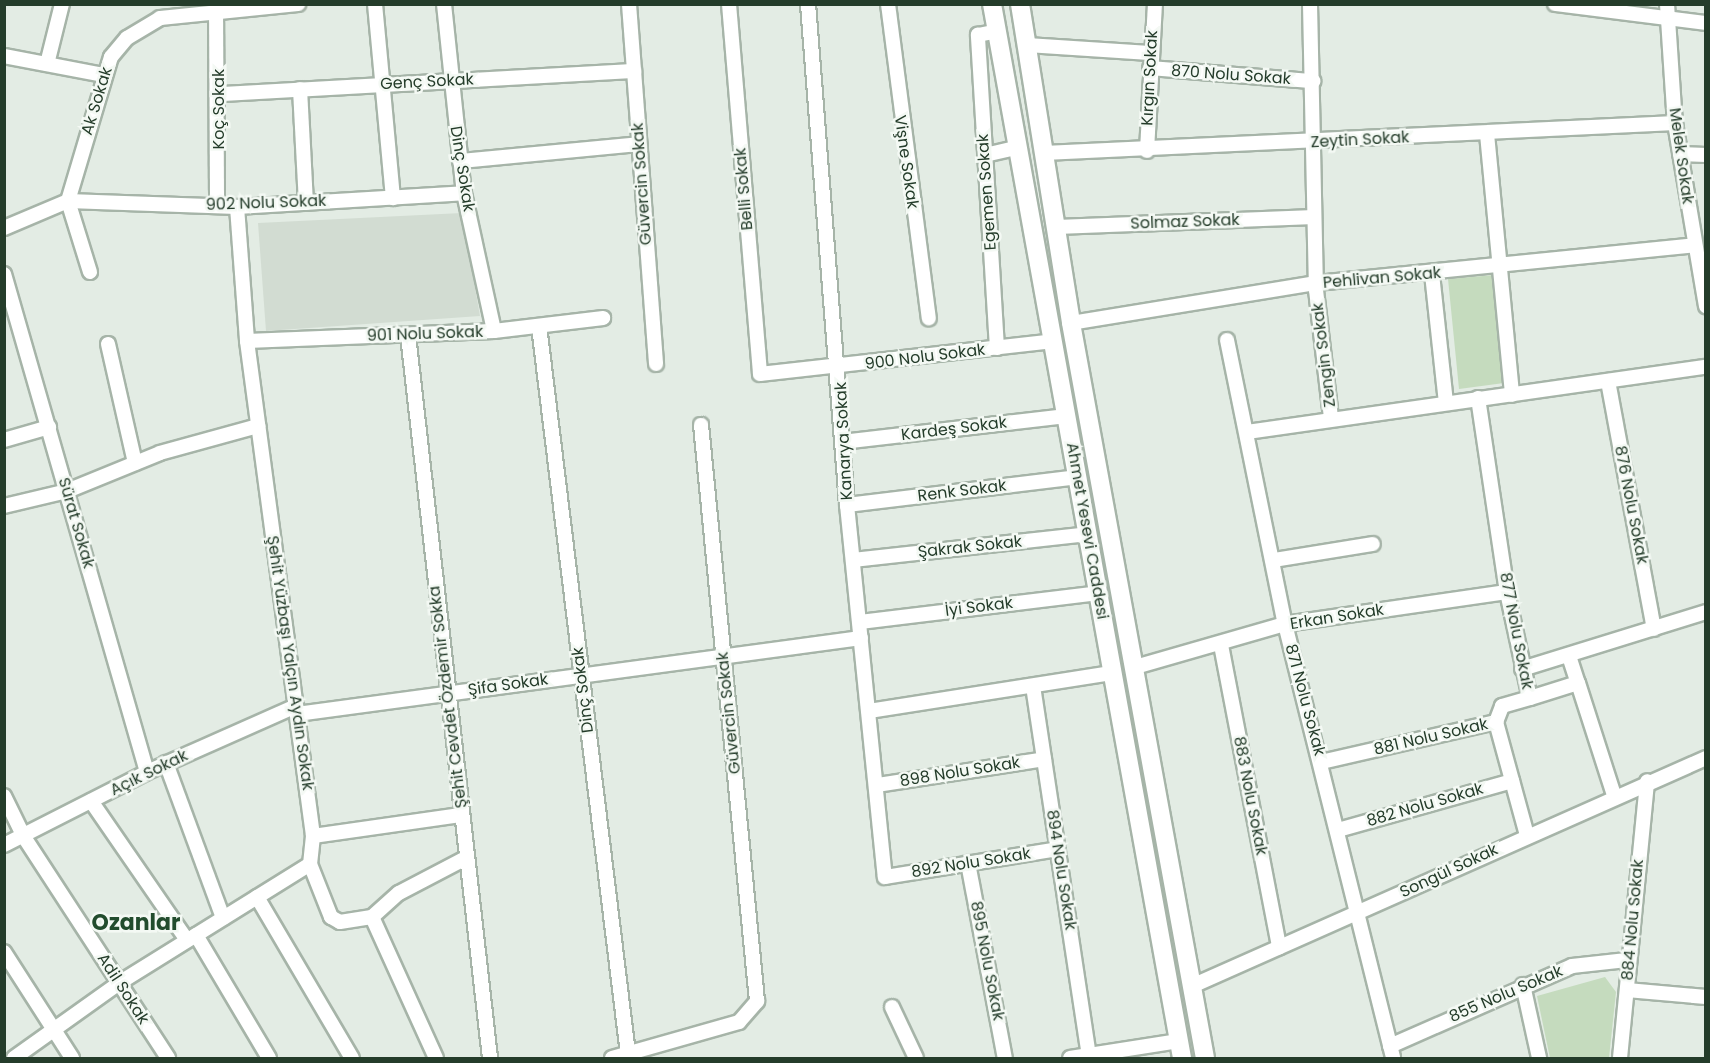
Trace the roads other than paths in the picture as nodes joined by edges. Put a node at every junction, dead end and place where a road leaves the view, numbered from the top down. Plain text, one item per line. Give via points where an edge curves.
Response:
1 (62, 4) edge
2 (298, 4) edge
3 (375, 4) edge
4 (444, 4) edge
5 (629, 4) edge
6 (729, 4) edge
7 (808, 4) edge
8 (888, 4) edge
9 (992, 4) edge
10 (1020, 4) edge
11 (1155, 4) edge
12 (1310, 4) edge
13 (1555, 4) edge
14 (216, 9) edge
15 (1667, 11) edge
16 (1706, 23) edge
17 (998, 32) junction
18 (1027, 45) junction
19 (1150, 53) junction
20 (4, 56) edge
21 (47, 64) junction
22 (1150, 68) junction
23 (634, 71) junction
24 (104, 75) junction
25 (449, 81) junction
26 (1313, 81) junction
27 (382, 85) junction
28 (300, 89) junction
29 (220, 94) junction
30 (1675, 123) junction
31 (1487, 134) junction
32 (1314, 143) junction
33 (639, 144) junction
34 (1019, 147) junction
35 (1147, 151) junction
36 (1044, 153) junction
37 (1680, 154) junction
38 (985, 155) junction
39 (1706, 155) edge
40 (460, 161) junction
41 (464, 193) junction
42 (393, 198) junction
43 (68, 201) junction
44 (306, 203) junction
45 (217, 206) junction
46 (237, 207) junction
47 (1314, 217) junction
48 (1057, 227) junction
49 (4, 228) edge
50 (1695, 244) junction
51 (1498, 268) junction
52 (90, 272) dead end
53 (4, 274) edge
54 (1432, 274) junction
55 (1316, 283) junction
56 (1706, 306) edge
57 (603, 318) dead end
58 (929, 318) dead end
59 (1071, 323) junction
60 (540, 326) junction
61 (494, 331) junction
62 (408, 334) junction
63 (1227, 340) dead end
64 (247, 341) junction
65 (1053, 341) junction
66 (108, 345) dead end
67 (997, 348) junction
68 (656, 364) dead end
69 (840, 368) junction
70 (1706, 368) edge
71 (760, 374) joint
72 (1608, 381) junction
73 (1512, 395) junction
74 (1478, 398) junction
75 (1446, 402) junction
76 (1066, 416) junction
77 (1331, 418) junction
78 (701, 425) dead end
79 (258, 426) junction
80 (48, 427) junction
81 (1247, 432) junction
82 (4, 440) edge
83 (842, 442) junction
84 (135, 463) junction
85 (1077, 477) junction
86 (67, 491) junction
87 (847, 505) junction
88 (4, 506) edge
89 (1088, 534) junction
90 (1373, 544) dead end
91 (853, 560) junction
92 (1274, 560) junction
93 (1507, 591) junction
94 (1098, 593) junction
95 (1706, 612) edge
96 (860, 622) junction
97 (1285, 624) junction
98 (1654, 628) junction
99 (861, 638) junction
100 (1221, 645) junction
101 (724, 656) junction
102 (1569, 656) junction
103 (1135, 667) junction
104 (1522, 669) junction
105 (1113, 673) junction
106 (582, 675) junction
107 (1578, 683) junction
108 (1033, 686) junction
109 (446, 693) junction
110 (1530, 698) junction
111 (296, 710) junction
112 (870, 711) junction
113 (1496, 722) junction
114 (1706, 758) edge
115 (1044, 759) junction
116 (1321, 762) junction
117 (166, 763) junction
118 (147, 772) junction
119 (1512, 781) junction
120 (1647, 781) junction
121 (877, 785) junction
122 (1614, 795) junction
123 (4, 796) edge
124 (92, 801) junction
125 (461, 815) junction
126 (1338, 830) junction
127 (1527, 835) junction
128 (313, 836) junction
129 (24, 837) junction
130 (4, 845) edge
131 (1058, 849) junction
132 (466, 858) junction
133 (968, 863) junction
134 (310, 864) junction
135 (885, 877) joint
136 (257, 897) junction
137 (1359, 913) junction
138 (372, 917) junction
139 (223, 918) junction
140 (192, 937) junction
141 (1279, 946) junction
142 (4, 952) edge
143 (1627, 960) junction
144 (119, 983) junction
145 (1523, 985) junction
146 (1192, 986) junction
147 (1628, 990) junction
148 (1706, 997) edge
149 (892, 1007) dead end
150 (55, 1032) junction
151 (1181, 1050) edge
152 (1391, 1052) edge
153 (628, 1054) junction
154 (1089, 1055) junction
155 (14, 1059) edge
156 (72, 1059) edge
157 (168, 1059) edge
158 (269, 1059) edge
159 (352, 1059) edge
160 (436, 1059) edge
161 (490, 1059) edge
162 (612, 1059) edge
163 (916, 1059) edge
164 (1005, 1059) edge
165 (1070, 1059) edge
166 (1205, 1059) edge
167 (1539, 1059) edge
168 (1620, 1059) edge

1 - 21 street
2 - 14 street, Ak Sokak
3 - 27 street
4 - 25 street, Dinç Sokak
5 - 23 street, Güvercin Sokak
6 - 71 street, Belli Sokak
7 - 69 street, Kanarya Sokak
8 - 58 street, Vişne Sokak
9 - 17 main road, Ahmet Yesevi Caddesi
10 - 18 main road, Ahmet Yesevi Caddesi
11 - 19 street, Kırgın Sokak
12 - 26 street, Zengin Sokak
13 - 15 street
14 - 24 street, Ak Sokak via 176,14 144,26 111,57
14 - 29 street, Koç Sokak
15 - 16 street
15 - 30 street, Melek Sokak
17 - 34 main road, Ahmet Yesevi Caddesi
17 - 38 street, Egemen Sokak via 978,35
18 - 19 street, 870 Nolu Sokak
18 - 36 main road, Ahmet Yesevi Caddesi
19 - 22 street, Kırgın Sokak
20 - 21 street
21 - 24 street
22 - 26 street, 870 Nolu Sokak
22 - 35 street, Kırgın Sokak
23 - 25 street, Genç Sokak
23 - 33 street, Güvercin Sokak
24 - 43 street, Ak Sokak
25 - 27 street, Genç Sokak
25 - 40 street, Dinç Sokak
26 - 32 street, Zengin Sokak
27 - 28 street, Genç Sokak
27 - 42 street
28 - 29 street, Genç Sokak
28 - 44 street
29 - 45 street, Koç Sokak
30 - 31 street, Zeytin Sokak
30 - 37 street, Melek Sokak
31 - 32 street, Zeytin Sokak
31 - 51 street
32 - 35 street, Zeytin Sokak
32 - 47 street, Zengin Sokak
33 - 40 street
33 - 68 street, Güvercin Sokak
34 - 38 street
34 - 65 main road, Ahmet Yesevi Caddesi
35 - 36 street, Zeytin Sokak
36 - 48 main road, Ahmet Yesevi Caddesi
37 - 39 street
37 - 50 street, Melek Sokak
38 - 67 street, Egemen Sokak
40 - 41 street, Dinç Sokak
41 - 42 street, 902 Nolu Sokak
41 - 61 street, Dinç Sokak
42 - 44 street, 902 Nolu Sokak
43 - 45 street, 902 Nolu Sokak
43 - 49 street
43 - 52 street
44 - 46 street, 902 Nolu Sokak
45 - 46 street, 902 Nolu Sokak
46 - 64 street, Şehit Yüzbaşı Yalçın Aydın Sokak
47 - 48 street, Solmaz Sokak
47 - 55 street, Zengin Sokak
48 - 59 main road, Ahmet Yesevi Caddesi
50 - 51 street, Pehlivan Sokak
50 - 56 street, Melek Sokak
51 - 54 street, Pehlivan Sokak
51 - 73 street
53 - 80 street, Sürat Sokak
54 - 55 street, Pehlivan Sokak
54 - 75 street
55 - 59 street, Pehlivan Sokak
55 - 77 street, Zengin Sokak
57 - 60 street, 901 Nolu Sokak
59 - 103 main road, Ahmet Yesevi Caddesi
60 - 61 street, 901 Nolu Sokak
60 - 106 street, Dinç Sokak
61 - 62 street, 901 Nolu Sokak
62 - 64 street, 901 Nolu Sokak
62 - 109 street, Şehit Cevdet Özdemir Sokka
63 - 81 street, 871 Nolu Sokak
64 - 79 street, Şehit Yüzbaşı Yalçın Aydın Sokak
65 - 67 street, 900 Nolu Sokak
65 - 76 main road, Ahmet Yesevi Caddesi
66 - 84 street
67 - 69 street, 900 Nolu Sokak
69 - 71 street, 900 Nolu Sokak
69 - 83 street, Kanarya Sokak
70 - 72 street
72 - 73 street
72 - 98 street, 876 Nolu Sokak
73 - 74 street
74 - 75 street
74 - 93 street, 877 Nolu Sokak
75 - 77 street
76 - 83 street, Kardeş Sokak
76 - 85 main road, Ahmet Yesevi Caddesi
77 - 81 street
78 - 101 street, Güvercin Sokak
79 - 84 street
79 - 111 street, Şehit Yüzbaşı Yalçın Aydın Sokak
80 - 82 street
80 - 86 street, Sürat Sokak
81 - 92 street, 871 Nolu Sokak
83 - 87 street, Kanarya Sokak
84 - 86 street
85 - 87 street, Renk Sokak
85 - 89 main road, Ahmet Yesevi Caddesi
86 - 88 street
86 - 118 street, Sürat Sokak
87 - 91 street, Kanarya Sokak
89 - 91 street, Şakrak Sokak
89 - 94 main road, Ahmet Yesevi Caddesi
90 - 92 street
91 - 96 street, Kanarya Sokak
92 - 97 street, 871 Nolu Sokak
93 - 97 street, Erkan Sokak
93 - 104 street, 877 Nolu Sokak
94 - 96 street, İyi Sokak
94 - 105 main road, Ahmet Yesevi Caddesi
95 - 98 street
96 - 99 street, Kanarya Sokak
97 - 100 street, Erkan Sokak
97 - 116 street, 871 Nolu Sokak
98 - 102 street
99 - 101 street, Şifa Sokak
99 - 112 street, Kanarya Sokak
100 - 103 street, Erkan Sokak
100 - 141 street, 883 Nolu Sokak
101 - 106 street, Şifa Sokak
101 - 153 street, Güvercin Sokak via 758,1001 739,1022
102 - 104 street
102 - 107 street
103 - 146 main road, Ahmet Yesevi Caddesi
104 - 110 street, 877 Nolu Sokak
105 - 108 street
105 - 151 main road, Ahmet Yesevi Caddesi
106 - 109 street, Şifa Sokak
106 - 153 street, Dinç Sokak
107 - 110 street, 877 Nolu Sokak
107 - 122 street
108 - 112 street
108 - 115 street, 894 Nolu Sokak
109 - 111 street, Şifa Sokak
109 - 125 street, Şehit Cevdet Özdemir Sokka
110 - 113 street via 1502,706
111 - 117 street, Açık Sokak
111 - 128 street, Şehit Yüzbaşı Yalçın Aydın Sokak
112 - 121 street, Kanarya Sokak
113 - 116 street, 881 Nolu Sokak
113 - 119 street, 881 Nolu Sokak
114 - 120 street, Songül Sokak
115 - 121 street, 898 Nolu Sokak
115 - 131 street, 894 Nolu Sokak
116 - 126 street, 871 Nolu Sokak
117 - 118 street, Açık Sokak
117 - 139 street
118 - 124 street, Açık Sokak
119 - 126 street, 882 Nolu Sokak
119 - 127 street, 881 Nolu Sokak
120 - 122 street, Songül Sokak
120 - 143 street, 884 Nolu Sokak
121 - 135 street, Kanarya Sokak
122 - 127 street, Songül Sokak
123 - 129 street, Adil Sokak
124 - 129 street, Açık Sokak
124 - 140 street
125 - 128 street
125 - 132 street, Şehit Cevdet Özdemir Sokka
126 - 137 street, 871 Nolu Sokak
127 - 137 street, Songül Sokak
128 - 134 street, Şehit Yüzbaşı Yalçın Aydın Sokak
129 - 130 street, Açık Sokak
129 - 144 street, Adil Sokak
131 - 133 street, 892 Nolu Sokak
131 - 154 street, 894 Nolu Sokak
132 - 138 street via 399,893
132 - 161 street, Şehit Cevdet Özdemir Sokka
133 - 135 street, 892 Nolu Sokak
133 - 164 street, 895 Nolu Sokak
134 - 136 street
134 - 138 street, Şehit Yüzbaşı Yalçın Aydın Sokak via 331,917 340,922
136 - 139 street
136 - 159 street
137 - 141 street, Songül Sokak
137 - 152 street, 871 Nolu Sokak
138 - 160 street
139 - 140 street
140 - 144 street
140 - 158 street
141 - 146 street, Songül Sokak
142 - 150 street
143 - 145 street, 855 Nolu Sokak via 1572,966
143 - 147 street, 884 Nolu Sokak
144 - 150 street
144 - 157 street, Adil Sokak
145 - 152 street, 855 Nolu Sokak
145 - 167 street
146 - 166 main road, Ahmet Yesevi Caddesi
147 - 148 street
147 - 168 street, 884 Nolu Sokak
149 - 163 street
150 - 155 street
150 - 156 street
151 - 154 street
153 - 162 street
154 - 165 street

